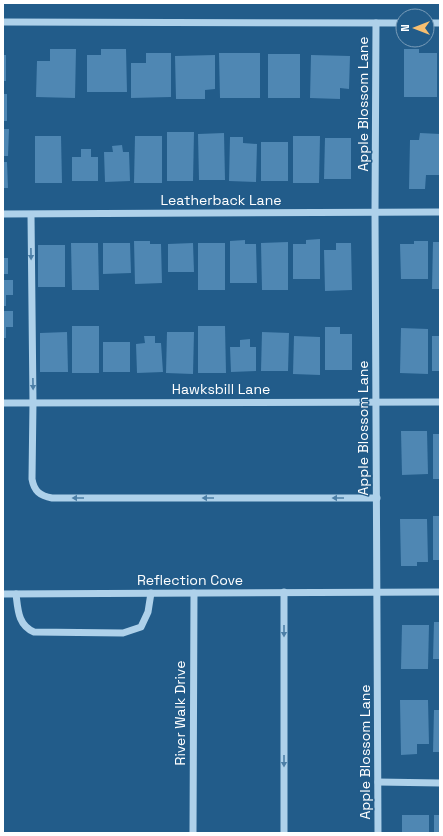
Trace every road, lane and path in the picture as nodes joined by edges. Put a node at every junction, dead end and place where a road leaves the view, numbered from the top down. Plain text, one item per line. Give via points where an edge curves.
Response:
1 (3, 22) edge
2 (376, 23) junction
3 (395, 23) edge
4 (375, 212) junction
5 (440, 212) edge
6 (3, 214) edge
7 (31, 215) junction
8 (33, 402) junction
9 (376, 402) junction
10 (440, 402) edge
11 (3, 403) edge
12 (377, 498) junction
13 (284, 592) junction
14 (377, 592) junction
15 (440, 592) edge
16 (150, 593) junction
17 (194, 593) junction
18 (3, 594) edge
19 (16, 594) junction
20 (378, 782) junction
21 (440, 783) edge
22 (193, 833) edge
23 (284, 833) edge
24 (378, 833) edge

1 - 2 street
2 - 3 street
2 - 4 street, Apple Blossom Lane
4 - 5 street, Leatherback Lane
4 - 7 street, Leatherback Lane
4 - 9 street, Apple Blossom Lane
6 - 7 street, Leatherback Lane
7 -> 8 street
8 - 9 street, Hawksbill Lane
8 - 11 street, Hawksbill Lane
12 -> 8 street via 45,497 36,491 33,485
9 - 10 street, Hawksbill Lane
9 - 12 street, Apple Blossom Lane
12 - 14 street, Apple Blossom Lane
13 - 14 street, Reflection Cove
13 - 17 street, Reflection Cove
13 -> 23 street
14 - 15 street, Reflection Cove
14 - 20 street, Apple Blossom Lane
16 - 17 street, Reflection Cove
16 - 19 street, Reflection Cove
16 - 19 street via 148,612 141,627 123,633 34,632 27,629 19,616
17 - 22 street, River Walk Drive
18 - 19 street, Reflection Cove
20 - 21 street
20 - 24 street, Apple Blossom Lane

